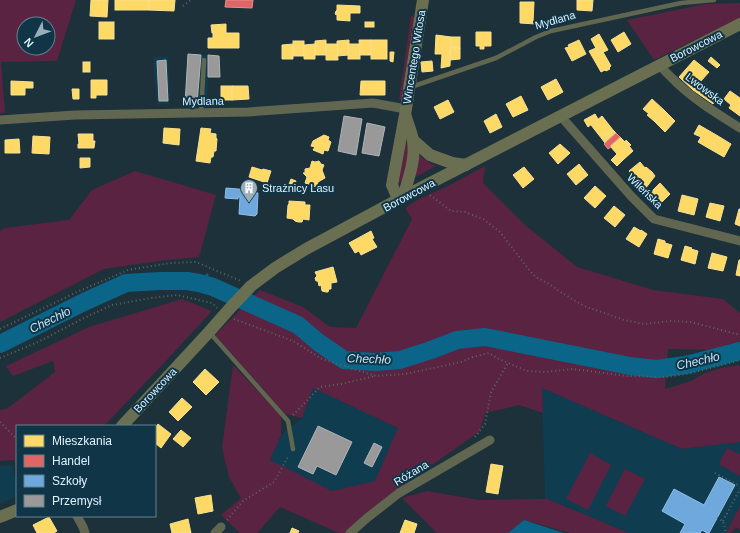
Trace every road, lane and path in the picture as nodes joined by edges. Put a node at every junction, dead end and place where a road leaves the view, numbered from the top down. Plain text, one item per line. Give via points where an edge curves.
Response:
1 (190, 0) edge
2 (423, 0) edge
3 (714, 0) edge
4 (183, 6) dead end
5 (740, 24) edge
6 (204, 60) dead end
7 (660, 65) junction
8 (409, 88) junction
9 (405, 112) junction
10 (202, 113) junction
11 (562, 115) junction
12 (0, 120) edge
13 (740, 128) edge
14 (414, 141) junction
15 (466, 165) junction
16 (392, 185) junction
17 (427, 194) dead end
18 (401, 198) junction
19 (383, 208) junction
20 (740, 241) edge
21 (251, 286) junction
22 (229, 312) junction
23 (0, 329) edge
24 (209, 332) junction
25 (740, 335) edge
26 (0, 358) edge
27 (740, 360) edge
28 (508, 363) junction
29 (376, 376) junction
30 (288, 421) junction
31 (0, 422) edge
32 (485, 424) dead end
33 (123, 425) edge
34 (16, 438) edge
35 (490, 440) dead end
36 (293, 449) joint
37 (715, 473) dead end
38 (740, 487) edge
39 (16, 510) edge
40 (0, 517) edge
41 (77, 517) edge
42 (717, 518) dead end
43 (723, 521) junction
44 (218, 530) edge
45 (85, 533) edge
46 (350, 533) edge
47 (726, 533) edge

1 - 4 path
2 - 8 street, Wincentego Witosa
3 - 8 lane, Mydlana via 681,3 552,32 536,37 496,58
5 - 7 street, Borowcowa
6 - 10 lane
7 - 11 street, Borowcowa
7 - 13 street, Lwowska via 687,92
8 - 9 street, Wincentego Witosa
9 - 10 street, Mydlana via 373,103
9 - 14 street, Wincentego Witosa
9 - 16 street, Wincentego Witosa
10 - 12 street, Mydlana via 75,115
11 - 15 street, Borowcowa
11 - 20 street, Wileńska via 654,219
14 - 15 street, Wincentego Witosa via 430,155
14 - 18 street, Wincentego Witosa via 411,173
15 - 18 street, Borowcowa
16 - 18 street
16 - 19 street, Wincentego Witosa
17 - 25 path via 452,210 483,219 500,232 530,271 584,306 644,324 691,322
18 - 19 street, Borowcowa
19 - 21 street, Borowcowa via 306,249
21 - 22 street, Borowcowa
21 - 23 path via 196,262 170,263 128,270
22 - 24 street, Borowcowa
22 - 26 path via 212,303 177,295 151,298 112,306
22 - 29 path via 232,318 293,341 322,359
24 - 30 lane
24 - 33 street, Borowcowa
27 - 28 path via 666,377 573,370 527,371
28 - 29 path via 489,354 405,374
28 - 32 path via 491,392
29 - 30 path via 320,387
30 - 36 lane
31 - 34 path
35 - 46 street, Różana via 399,493
36 - 44 path via 274,482 243,501
37 - 38 path
38 - 43 path
39 - 40 street
41 - 45 street
42 - 43 path
43 - 47 path

